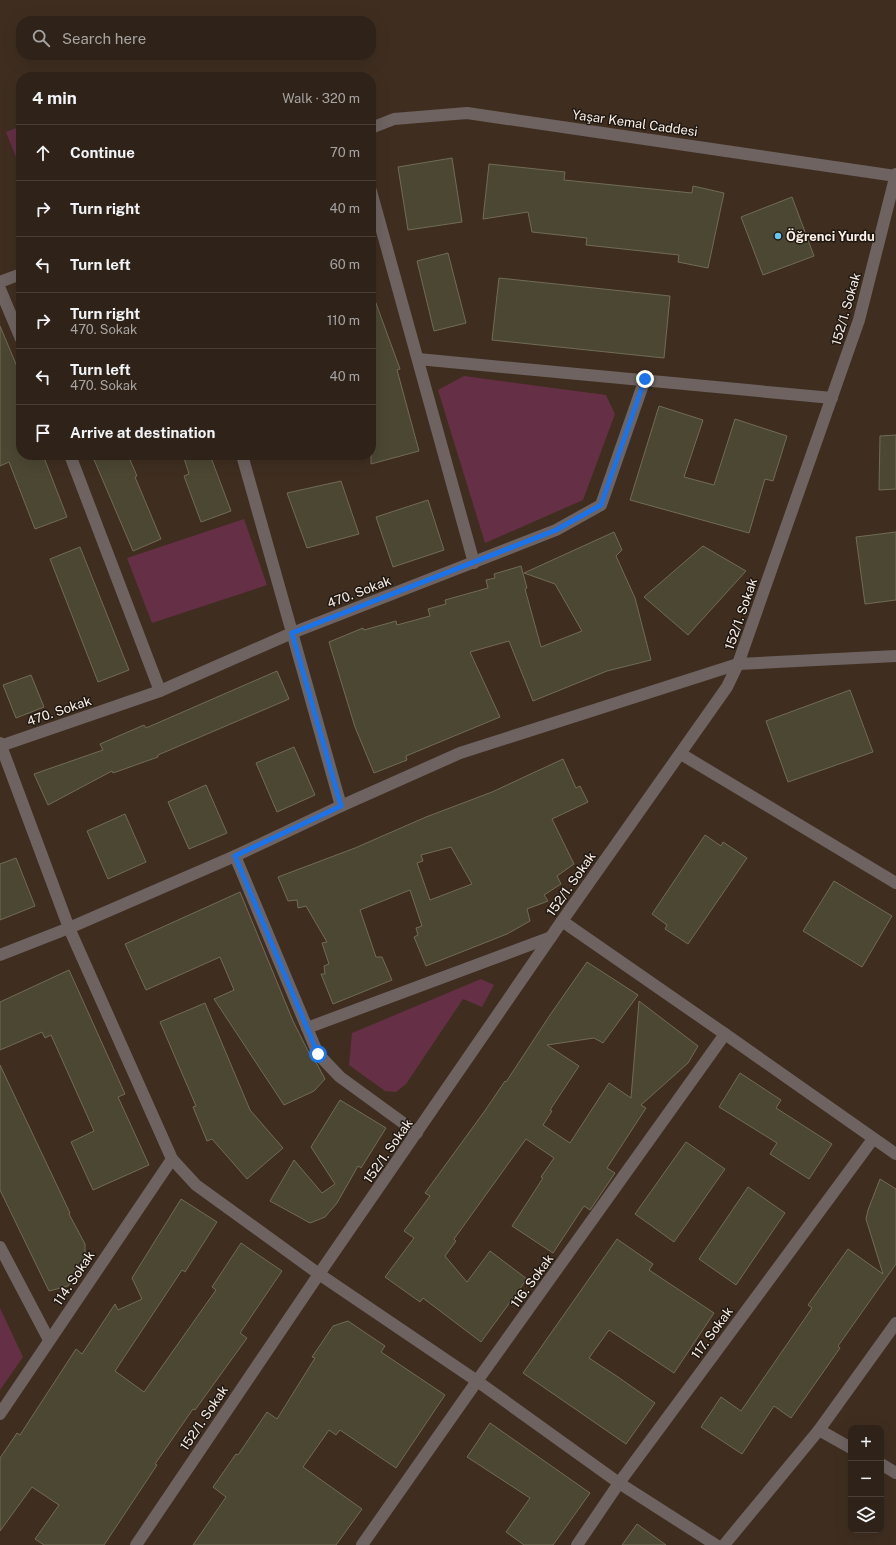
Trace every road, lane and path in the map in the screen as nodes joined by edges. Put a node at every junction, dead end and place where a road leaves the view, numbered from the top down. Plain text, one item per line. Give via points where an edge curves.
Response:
1 (376, 126) edge
2 (896, 175) edge
3 (376, 209) edge
4 (16, 276) edge
5 (0, 282) edge
6 (0, 289) edge
7 (16, 327) edge
8 (418, 359) junction
9 (645, 379) junction
10 (832, 398) junction
11 (72, 460) edge
12 (243, 460) edge
13 (474, 563) junction
14 (292, 633) junction
15 (896, 656) edge
16 (738, 664) junction
17 (160, 691) junction
18 (0, 745) edge
19 (681, 754) junction
20 (341, 806) junction
21 (235, 856) junction
22 (896, 883) edge
23 (562, 921) junction
24 (69, 928) junction
25 (551, 937) junction
26 (0, 955) edge
27 (307, 1028) junction
28 (725, 1034) junction
29 (417, 1133) junction
30 (873, 1139) junction
31 (896, 1154) edge
32 (172, 1159) junction
33 (0, 1247) edge
34 (319, 1274) junction
35 (896, 1323) edge
36 (49, 1340) junction
37 (477, 1381) junction
38 (0, 1414) edge
39 (819, 1430) junction
40 (848, 1446) edge
41 (884, 1466) edge
42 (896, 1473) edge
43 (619, 1483) junction
44 (136, 1545) edge
45 (362, 1545) edge
46 (577, 1545) edge
47 (716, 1545) edge
48 (724, 1545) edge

1 - 2 street, Yaşar Kemal Caddesi via 394,119 467,113
2 - 10 street, 152/1. Sokak via 859,320
3 - 8 street
4 - 5 street
6 - 7 street
8 - 9 street
8 - 13 street
9 - 10 street
9 - 13 street, 470. Sokak via 601,505 556,530
10 - 16 street, 152/1. Sokak
11 - 17 street
12 - 14 street
13 - 14 street, 470. Sokak
14 - 17 street, 470. Sokak
14 - 20 street
15 - 16 street
16 - 19 street, 152/1. Sokak via 727,687
16 - 20 street via 460,753
17 - 18 street, 470. Sokak
18 - 24 street
19 - 22 street
19 - 23 street, 152/1. Sokak
20 - 21 street
21 - 24 street
21 - 27 street
23 - 25 street, 152/1. Sokak
23 - 28 street
24 - 26 street
24 - 32 street
25 - 27 street
25 - 29 street, 152/1. Sokak
27 - 29 street via 318,1054 340,1077
28 - 30 street
28 - 37 street, 116. Sokak
29 - 34 street, 152/1. Sokak
30 - 31 street
30 - 43 street, 117. Sokak
32 - 34 street via 196,1185
32 - 36 street, 114. Sokak
33 - 36 street
34 - 37 street
34 - 44 street, 152/1. Sokak
35 - 39 street
36 - 38 street, 114. Sokak
37 - 43 street
37 - 45 street, 116. Sokak
39 - 40 street
39 - 48 street
41 - 42 street
43 - 46 street, 117. Sokak
43 - 47 street

